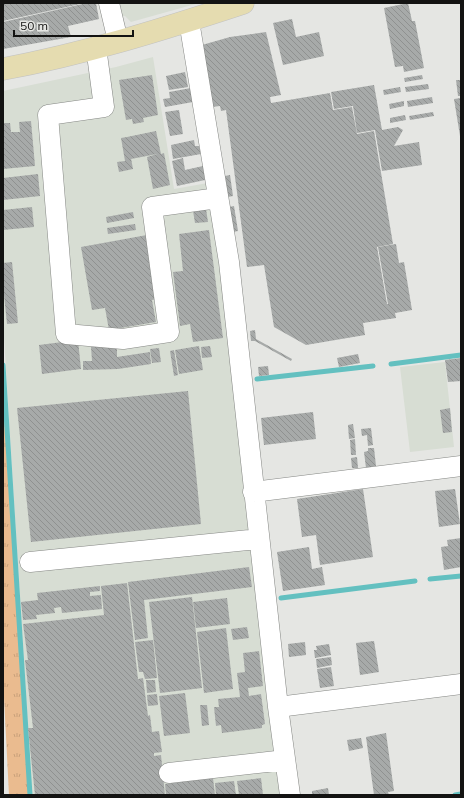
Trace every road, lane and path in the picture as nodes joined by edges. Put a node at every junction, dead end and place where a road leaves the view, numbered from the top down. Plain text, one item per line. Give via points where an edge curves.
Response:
1 (109, 3) edge
2 (243, 3) edge
3 (189, 21) junction
4 (118, 41) junction
5 (96, 47) junction
6 (3, 70) edge
7 (218, 198) junction
8 (461, 466) edge
9 (254, 492) junction
10 (259, 539) junction
11 (30, 562) dead end
12 (461, 684) edge
13 (278, 707) junction
14 (285, 760) junction
15 (169, 773) dead end
16 (290, 795) edge

1 - 4 street
2 - 3 main road
3 - 4 main road
3 - 7 street
4 - 5 main road
5 - 6 main road
5 - 7 street via 104,107 48,115 66,334 123,339 169,332 152,207
7 - 9 street via 229,262
8 - 9 street
9 - 10 street
10 - 11 street
10 - 13 street
12 - 13 street
13 - 14 street
14 - 15 street
14 - 16 street

